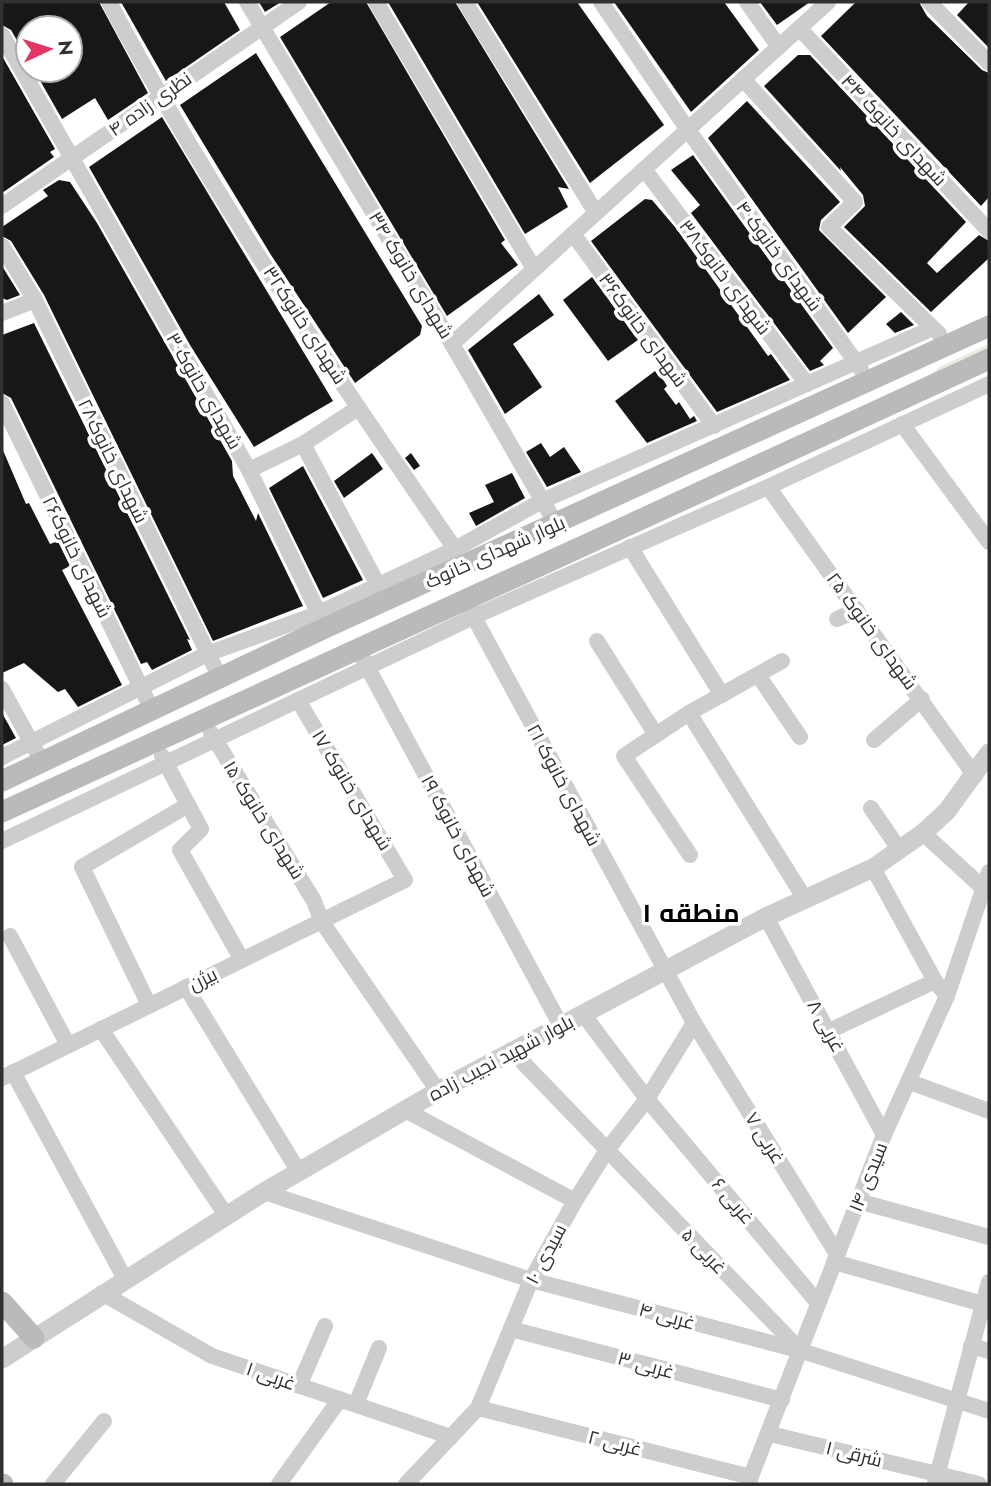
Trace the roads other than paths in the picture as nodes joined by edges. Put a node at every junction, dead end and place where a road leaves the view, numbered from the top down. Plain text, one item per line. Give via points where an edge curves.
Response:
1 (109, 2) edge
2 (247, 2) edge
3 (299, 2) edge
4 (376, 2) edge
5 (465, 2) edge
6 (601, 2) edge
7 (747, 2) edge
8 (828, 2) edge
9 (929, 2) edge
10 (261, 27) junction
11 (799, 28) junction
12 (2, 35) edge
13 (779, 47) junction
14 (989, 63) edge
15 (743, 79) junction
16 (160, 97) junction
17 (688, 130) junction
18 (72, 158) junction
19 (644, 169) junction
20 (2, 206) edge
21 (597, 213) junction
22 (987, 224) edge
23 (573, 234) junction
24 (2, 246) edge
25 (534, 269) junction
26 (35, 300) junction
27 (2, 313) edge
28 (989, 326) edge
29 (933, 328) junction
30 (452, 344) junction
31 (950, 344) junction
32 (989, 359) edge
33 (856, 362) junction
34 (870, 382) junction
35 (807, 384) junction
36 (989, 384) edge
37 (2, 403) edge
38 (358, 408) junction
39 (902, 424) junction
40 (714, 426) junction
41 (853, 435) junction
42 (303, 444) junction
43 (249, 470) junction
44 (768, 487) junction
45 (542, 501) junction
46 (696, 507) junction
47 (556, 524) junction
48 (989, 542) edge
49 (630, 547) junction
50 (455, 549) junction
51 (538, 577) junction
52 (378, 585) junction
53 (469, 608) junction
54 (857, 610) junction
55 (836, 619) dead end
56 (322, 621) junction
57 (597, 641) dead end
58 (357, 648) junction
59 (207, 654) junction
60 (782, 661) dead end
61 (368, 668) junction
62 (758, 675) junction
63 (220, 678) junction
64 (141, 688) junction
65 (2, 689) edge
66 (722, 695) junction
67 (922, 699) junction
68 (298, 700) junction
69 (152, 710) junction
70 (689, 713) junction
71 (203, 719) junction
72 (656, 735) junction
73 (800, 737) dead end
74 (214, 740) junction
75 (874, 740) dead end
76 (154, 741) junction
77 (30, 742) junction
78 (2, 757) edge
79 (43, 762) junction
80 (166, 763) junction
81 (984, 766) edge
82 (2, 781) edge
83 (188, 805) junction
84 (871, 808) dead end
85 (2, 812) edge
86 (923, 833) junction
87 (2, 841) edge
88 (898, 849) junction
89 (690, 855) dead end
90 (873, 868) junction
91 (986, 879) edge
92 (405, 880) joint
93 (805, 899) junction
94 (766, 917) junction
95 (973, 918) junction
96 (322, 922) junction
97 (989, 924) edge
98 (10, 936) dead end
99 (242, 960) junction
100 (663, 970) junction
101 (934, 981) junction
102 (186, 988) junction
103 (947, 996) junction
104 (149, 1005) junction
105 (583, 1014) junction
106 (694, 1023) junction
107 (560, 1024) junction
108 (101, 1029) junction
109 (830, 1031) junction
110 (68, 1045) junction
111 (512, 1050) junction
112 (7, 1075) edge
113 (910, 1082) junction
114 (438, 1091) junction
115 (647, 1099) junction
116 (405, 1110) junction
117 (989, 1111) edge
118 (884, 1135) junction
119 (607, 1150) junction
120 (299, 1172) junction
121 (264, 1192) junction
122 (575, 1201) junction
123 (858, 1202) junction
124 (226, 1216) junction
125 (989, 1237) edge
126 (836, 1258) junction
127 (125, 1279) junction
128 (531, 1280) junction
129 (989, 1282) edge
130 (102, 1293) junction
131 (2, 1302) edge
132 (818, 1303) junction
133 (984, 1304) junction
134 (325, 1326) dead end
135 (511, 1329) junction
136 (34, 1338) junction
137 (971, 1346) junction
138 (379, 1348) dead end
139 (802, 1351) junction
140 (989, 1351) edge
141 (2, 1359) edge
142 (299, 1386) junction
143 (782, 1400) junction
144 (348, 1401) junction
145 (955, 1402) junction
146 (478, 1408) junction
147 (989, 1411) edge
148 (104, 1421) dead end
149 (770, 1434) junction
150 (451, 1437) junction
151 (936, 1479) edge
152 (750, 1481) edge
153 (53, 1484) edge
154 (279, 1484) edge
155 (406, 1484) edge
156 (979, 1484) edge

1 - 16 street, شهدای خانوک۳۲
2 - 10 street, ۳۴ شهدای خانوک
3 - 10 street, نظری زاده ۴
4 - 25 street
5 - 21 street
6 - 17 street, شهدای خانوک۴۰
7 - 13 street
8 - 11 street
9 - 14 street
10 - 16 street, نظری زاده ۴
10 - 30 street, ۳۴ شهدای خانوک
11 - 13 street
11 - 22 street, ۴۴ شهدای خانوک
12 - 18 street, شهدای خانوک۳۰
13 - 15 street
15 - 17 street
15 - 29 street via 855,202 829,227
16 - 18 street, نظری زاده ۴
16 - 38 street, شهدای خانوک۳۲
17 - 19 street
17 - 33 street, شهدای خانوک۴۰
18 - 20 street, نظری زاده ۴
18 - 43 street, شهدای خانوک۳۰
19 - 21 street
19 - 35 street, شهدای خانوک۳۸
21 - 23 street
23 - 25 street
23 - 40 street, شهدای خانوک۳۶
24 - 26 street, شهدای خانوک۲۸
25 - 30 street
26 - 27 street
26 - 59 street, شهدای خانوک۲۸
28 - 31 main road, بلوار شهدای خانوک
29 - 31 street
29 - 33 street
30 - 45 street, ۳۴ شهدای خانوک
31 - 34 main road, بلوار شهدای خانوک
32 - 41 main road, بلوار شهدای خانوک
33 - 34 street, شهدای خانوک۴۰
33 - 35 street
34 - 47 main road, بلوار شهدای خانوک
35 - 40 street
36 - 39 street
37 - 64 street, شهدای خانوک۲۶
38 - 42 street
38 - 50 street, شهدای خانوک۳۲
39 - 41 street
39 - 48 street
40 - 45 street
41 - 44 street
41 - 46 main road, بلوار شهدای خانوک
42 - 43 street
42 - 52 street
43 - 56 street, شهدای خانوک۳۰
44 - 46 street
44 - 54 street, شهدای خانوک ۲۵
45 - 47 street, ۳۴ شهدای خانوک
45 - 50 street
46 - 49 street
46 - 51 main road, بلوار شهدای خانوک
47 - 56 main road, بلوار شهدای خانوک
49 - 51 street
49 - 66 street
50 - 52 street
51 - 53 main road, بلوار شهدای خانوک
52 - 56 street
53 - 58 main road, بلوار شهدای خانوک
53 - 61 street
53 - 100 street, شهدای خانوک ۲۱
54 - 55 street
54 - 67 street, شهدای خانوک ۲۵
56 - 59 street
56 - 63 main road, بلوار شهدای خانوک
57 - 72 street
58 - 61 street, شهدای خانوک ۱۹
58 - 71 main road, بلوار شهدای خانوک
59 - 63 street, شهدای خانوک۲۸
59 - 64 street
60 - 62 street
61 - 68 street
61 - 107 street, شهدای خانوک ۱۹
62 - 66 street
62 - 73 street
63 - 69 main road, بلوار شهدای خانوک
64 - 69 street, شهدای خانوک۲۶
64 - 77 street
65 - 77 street
66 - 70 street
67 - 75 street
67 - 81 street, شهدای خانوک ۲۵
68 - 74 street
68 - 92 street, شهدای خانوک ۱۷
69 - 79 main road, بلوار شهدای خانوک
70 - 72 street
70 - 93 street
71 - 74 street, شهدای خانوک ۱۵
71 - 76 main road, بلوار شهدای خانوک
72 - 89 street via 624,756
74 - 80 street
74 - 96 street, شهدای خانوک ۱۵ via 314,901
76 - 80 street
76 - 85 main road, بلوار شهدای خانوک
77 - 78 street
77 - 79 street
79 - 82 main road, بلوار شهدای خانوک
80 - 83 street
80 - 87 street
81 - 86 street, بلوار شهید نجیب زاده
83 - 99 street via 201,830 180,850
83 - 104 street via 82,867
84 - 88 street
86 - 88 street, بلوار شهید نجیب زاده
86 - 91 street
88 - 90 street, بلوار شهید نجیب زاده
90 - 93 street, بلوار شهید نجیب زاده
90 - 101 street
91 - 95 street, سیدی ۱۴
92 - 96 street, بیژن
93 - 94 street, بلوار شهید نجیب زاده
94 - 100 street, بلوار شهید نجیب زاده
94 - 109 street, غربی ۸
95 - 97 street
95 - 103 street, سیدی ۱۴
96 - 99 street, بیژن
96 - 114 street, شهدای خانوک ۱۵
98 - 110 street
99 - 102 street, بیژن
100 - 105 street, بلوار شهید نجیب زاده
100 - 106 street
101 - 103 street
101 - 109 street
102 - 104 street, بیژن
102 - 120 street
103 - 113 street, سیدی ۱۴
104 - 108 street, بیژن
105 - 107 street, بلوار شهید نجیب زاده
105 - 115 street
106 - 115 street, سیدی ۱۰
106 - 126 street, غربی ۷
107 - 111 street, بلوار شهید نجیب زاده
108 - 110 street, بیژن
108 - 124 street
109 - 118 street, غربی ۸
110 - 112 street, بیژن
111 - 114 street, بلوار شهید نجیب زاده
111 - 119 street
112 - 127 street
113 - 117 street
113 - 118 street, سیدی ۱۴
114 - 116 street, بلوار شهید نجیب زاده
115 - 119 street, سیدی ۱۰
115 - 132 street, غربی ۶
116 - 120 street, بلوار شهید نجیب زاده
116 - 122 street
118 - 123 street, سیدی ۱۴
119 - 122 street, سیدی ۱۰
119 - 139 street, غربی ۵
120 - 121 street, بلوار شهید نجیب زاده
121 - 124 street, بلوار شهید نجیب زاده
121 - 128 street
122 - 128 street, سیدی ۱۰
123 - 125 street
123 - 126 street, سیدی ۱۴
124 - 127 street, بلوار شهید نجیب زاده
126 - 132 street, سیدی ۱۴
126 - 133 street
127 - 130 street, بلوار شهید نجیب زاده
128 - 135 street, سیدی ۱۰
128 - 139 street, غربی ۴
129 - 133 street
130 - 136 street, بلوار شهید نجیب زاده
130 - 142 street, غربی ۱ via 212,1356
131 - 136 main road
132 - 139 street, سیدی ۱۴
133 - 137 street
134 - 142 street
135 - 143 street, غربی ۳
135 - 146 street, سیدی ۱۰
136 - 141 street, بلوار شهید نجیب زاده
137 - 140 street
137 - 145 street
138 - 144 street
139 - 143 street, سیدی ۱۴
139 - 145 street, غربی ۴
142 - 144 street, غربی ۱
143 - 149 street, سیدی ۱۴
144 - 150 street, غربی ۱
144 - 154 street
145 - 147 street, غربی ۴
145 - 151 street
146 - 150 street, سیدی ۱۰
146 - 152 street, غربی ۲
148 - 153 street
149 - 151 street, شرقی ۱
149 - 152 street, سیدی ۱۴
150 - 155 street, سیدی ۱۰
151 - 156 street, شرقی ۱

